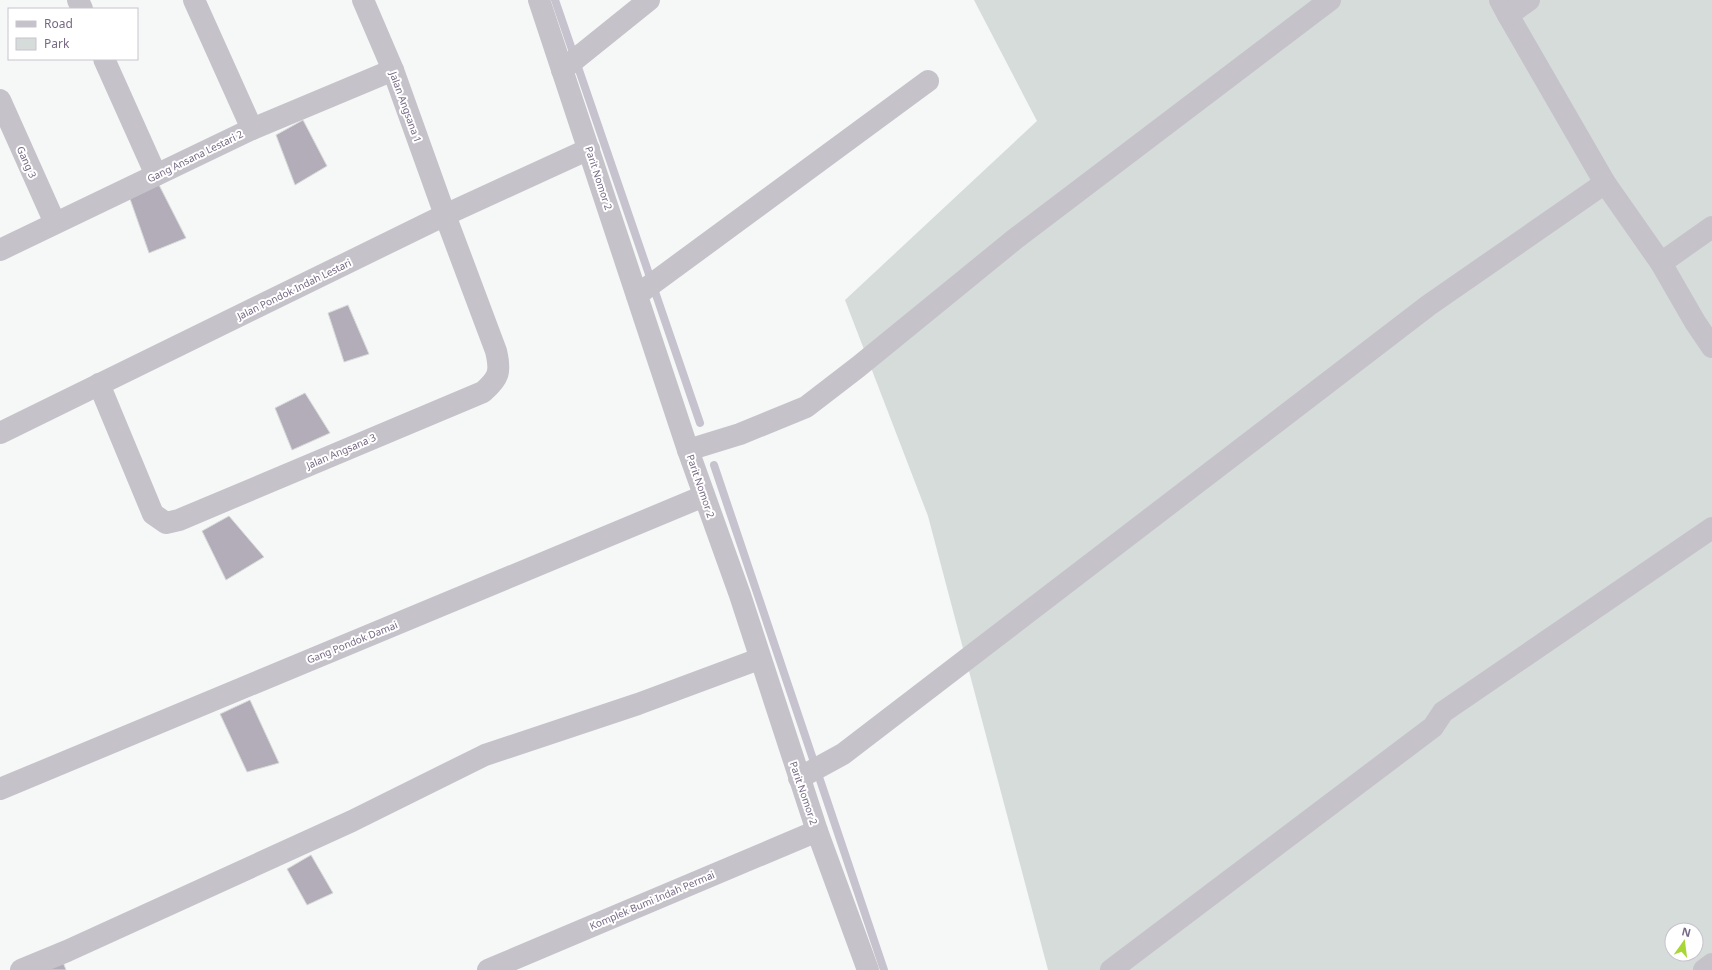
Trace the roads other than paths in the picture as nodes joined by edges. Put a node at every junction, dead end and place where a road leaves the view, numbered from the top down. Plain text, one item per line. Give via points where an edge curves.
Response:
1 (194, 0) edge
2 (363, 0) edge
3 (539, 0) edge
4 (649, 0) edge
5 (1330, 0) edge
6 (1529, 0) edge
7 (1504, 8) edge
8 (104, 60) edge
9 (393, 70) junction
10 (562, 70) junction
11 (928, 81) dead end
12 (0, 100) edge
13 (252, 129) junction
14 (589, 149) junction
15 (156, 175) junction
16 (1605, 183) junction
17 (444, 216) junction
18 (55, 223) junction
19 (1712, 227) edge
20 (0, 250) edge
21 (1661, 263) junction
22 (638, 295) junction
23 (1712, 347) edge
24 (99, 384) junction
25 (0, 433) edge
26 (688, 450) junction
27 (704, 496) junction
28 (1712, 528) edge
29 (759, 659) junction
30 (800, 778) junction
31 (0, 788) edge
32 (817, 831) junction
33 (1712, 964) edge
34 (21, 970) edge
35 (488, 970) edge
36 (868, 970) edge
37 (1111, 970) edge
38 (1704, 970) edge

1 - 13 street
2 - 9 street, Jalan Angsana 1
3 - 10 street, Parit Nomor 2
4 - 10 street
5 - 26 street via 1027,230 806,407 740,434
6 - 7 street
7 - 16 street
8 - 15 street
9 - 13 street, Gang Ansana Lestari 2
9 - 17 street, Jalan Angsana 1
10 - 14 street, Parit Nomor 2
11 - 22 street
12 - 18 street, Gang 3
13 - 15 street, Gang Ansana Lestari 2
14 - 17 street, Jalan Pondok Indah Lestari
14 - 22 street, Parit Nomor 2
15 - 18 street, Gang Ansana Lestari 2
16 - 21 street
16 - 30 street via 1429,305 843,754
17 - 24 street, Jalan Pondok Indah Lestari
17 - 24 street, Jalan Angsana 3 via 500,365 495,381 483,392 179,520 166,523 153,514
18 - 20 street, Gang Ansana Lestari 2
19 - 21 street
21 - 23 street via 1694,322
22 - 26 street, Parit Nomor 2
24 - 25 street, Jalan Pondok Indah Lestari
26 - 27 street, Parit Nomor 2
27 - 29 street, Parit Nomor 2 via 740,595
27 - 31 street, Gang Pondok Damai
28 - 37 street via 1443,712 1433,726
29 - 30 street, Parit Nomor 2
29 - 34 street via 638,704 484,755 352,821
30 - 32 street, Parit Nomor 2
32 - 35 street, Komplek Bumi Indah Permai
32 - 36 street, Parit Nomor 2
33 - 38 street

